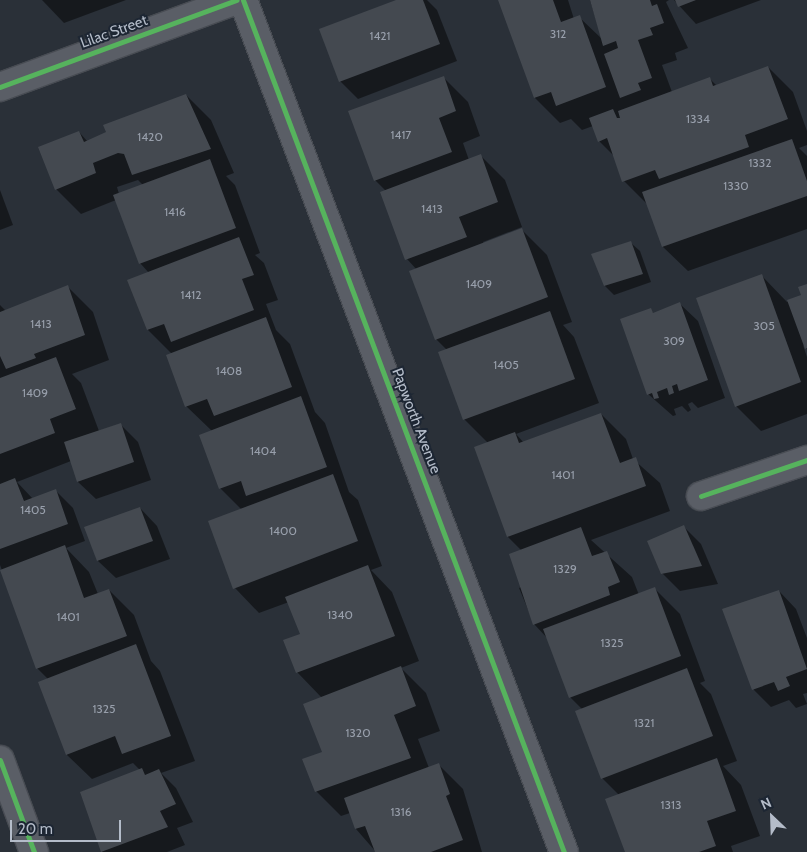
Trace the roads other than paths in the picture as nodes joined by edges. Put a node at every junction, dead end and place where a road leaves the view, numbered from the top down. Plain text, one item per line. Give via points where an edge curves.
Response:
1 (236, 0) edge
2 (243, 0) edge
3 (0, 87) edge
4 (807, 460) edge
5 (701, 496) dead end
6 (0, 760) edge
7 (34, 852) edge
8 (564, 852) edge

1 - 3 street, Lilac Street
2 - 8 street, Papworth Avenue
4 - 5 street
6 - 7 street

